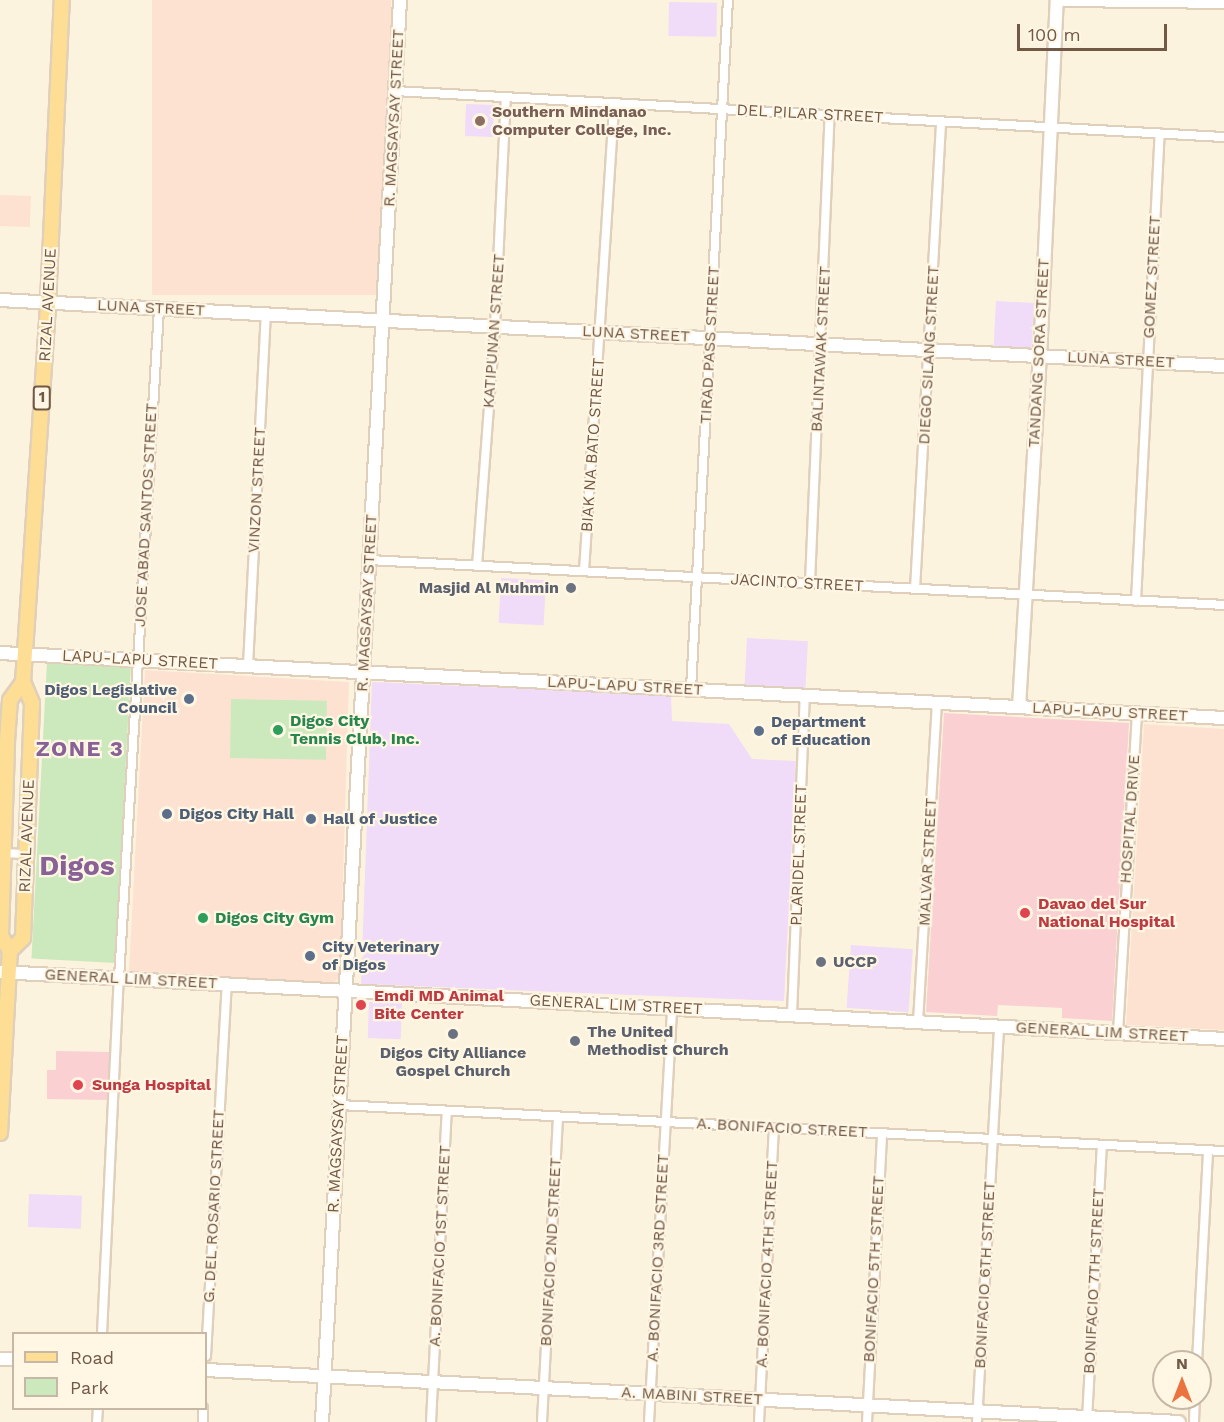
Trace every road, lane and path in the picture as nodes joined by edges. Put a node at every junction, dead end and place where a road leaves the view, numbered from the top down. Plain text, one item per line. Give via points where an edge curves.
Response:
1 (62, 0) edge
2 (400, 0) edge
3 (728, 0) edge
4 (1057, 0) edge
5 (1064, 0) edge
6 (1201, 1) edge
7 (1224, 3) edge
8 (395, 92) junction
9 (506, 97) junction
10 (614, 103) junction
11 (722, 109) junction
12 (830, 116) junction
13 (941, 122) junction
14 (1050, 128) junction
15 (1160, 134) junction
16 (1224, 137) edge
17 (0, 300) edge
18 (48, 303) junction
19 (159, 308) junction
20 (266, 314) junction
21 (383, 321) junction
22 (495, 327) junction
23 (601, 332) junction
24 (710, 338) junction
25 (822, 344) junction
26 (929, 350) junction
27 (1040, 356) junction
28 (1148, 362) junction
29 (1224, 366) edge
30 (369, 560) junction
31 (477, 566) junction
32 (584, 571) junction
33 (697, 577) junction
34 (810, 583) junction
35 (915, 589) junction
36 (1026, 595) junction
37 (1136, 601) junction
38 (1224, 605) edge
39 (0, 653) edge
40 (26, 654) junction
41 (138, 660) junction
42 (248, 666) junction
43 (363, 672) junction
44 (23, 682) junction
45 (691, 689) junction
46 (804, 695) junction
47 (937, 702) junction
48 (1019, 707) junction
49 (1137, 713) junction
50 (1224, 718) edge
51 (4, 814) junction
52 (27, 815) junction
53 (1, 853) edge
54 (26, 854) junction
55 (10, 951) junction
56 (4, 972) edge
57 (119, 978) junction
58 (227, 984) junction
59 (345, 991) junction
60 (672, 1008) junction
61 (792, 1015) junction
62 (918, 1022) junction
63 (999, 1026) junction
64 (1118, 1033) junction
65 (1224, 1039) edge
66 (339, 1105) junction
67 (447, 1111) junction
68 (558, 1117) junction
69 (666, 1122) junction
70 (774, 1128) junction
71 (0, 1133) edge
72 (882, 1133) junction
73 (993, 1139) junction
74 (1102, 1145) junction
75 (1208, 1150) junction
76 (1224, 1151) edge
77 (102, 1332) edge
78 (207, 1338) edge
79 (1198, 1350) edge
80 (207, 1370) edge
81 (324, 1376) junction
82 (433, 1382) junction
83 (544, 1388) junction
84 (651, 1394) junction
85 (760, 1400) junction
86 (867, 1405) junction
87 (978, 1417) edge
88 (1087, 1420) edge
89 (322, 1422) edge
90 (431, 1422) edge
91 (542, 1422) edge
92 (649, 1422) edge
93 (759, 1422) edge
94 (867, 1422) edge
95 (1179, 1422) edge

1 - 18 main road, RIZAL AVENUE / 1
2 - 8 street, R. MAGSAYSAY STREET
3 - 11 street, TIRAD PASS STREET
4 - 14 street, TANDANG SORA STREET
5 - 6 street
6 - 7 street
8 - 9 street, DEL PILAR STREET
8 - 21 street, R. MAGSAYSAY STREET
9 - 10 street, DEL PILAR STREET
9 - 22 street, KATIPUNAN STREET
10 - 11 street, DEL PILAR STREET
10 - 23 street, BIAK NA BATO STREET
11 - 12 street, DEL PILAR STREET
11 - 24 street, TIRAD PASS STREET
12 - 13 street, DEL PILAR STREET
12 - 25 street, BALINTAWAK STREET
13 - 14 street, DEL PILAR STREET
13 - 26 street, DIEGO SILANG STREET
14 - 15 street, DEL PILAR STREET
14 - 27 street, TANDANG SORA STREET
15 - 16 street, DEL PILAR STREET
15 - 28 street, GOMEZ STREET
17 - 18 street, LUNA STREET
18 - 19 street, LUNA STREET
18 - 40 main road, RIZAL AVENUE / 1
19 - 20 street, LUNA STREET
19 - 41 street, JOSE ABAD SANTOS STREET
20 - 21 street, LUNA STREET
20 - 42 street, VINZON STREET
21 - 22 street, LUNA STREET
21 - 30 street, R. MAGSAYSAY STREET
22 - 23 street, LUNA STREET
22 - 31 street, KATIPUNAN STREET
23 - 24 street, LUNA STREET
23 - 32 street, BIAK NA BATO STREET
24 - 25 street, LUNA STREET
24 - 33 street, TIRAD PASS STREET
25 - 26 street, LUNA STREET
25 - 34 street, BALINTAWAK STREET
26 - 27 street, LUNA STREET
26 - 35 street, DIEGO SILANG STREET
27 - 28 street, LUNA STREET
27 - 36 street, TANDANG SORA STREET
28 - 29 street, LUNA STREET
28 - 37 street, GOMEZ STREET
30 - 31 street, JACINTO STREET
30 - 43 street, R. MAGSAYSAY STREET
31 - 32 street, JACINTO STREET
32 - 33 street, JACINTO STREET
33 - 34 street, JACINTO STREET
33 - 45 street, TIRAD PASS STREET
34 - 35 street, JACINTO STREET
35 - 36 street, JACINTO STREET
36 - 37 street, JACINTO STREET
36 - 48 street, TANDANG SORA STREET
37 - 38 street, JACINTO STREET
39 - 40 street, LAPU-LAPU STREET
40 - 41 street, LAPU-LAPU STREET
40 - 44 main road, RIZAL AVENUE / 1
41 - 42 street, LAPU-LAPU STREET
41 - 57 street, JOSE ABAD SANTOS STREET
42 - 43 street, LAPU-LAPU STREET
43 - 45 street, LAPU-LAPU STREET
43 - 59 street, R. MAGSAYSAY STREET
44 - 51 main road, RIZAL AVENUE / 1 via 10,700
44 - 52 main road, RIZAL AVENUE / 1 via 32,703
45 - 46 street, LAPU-LAPU STREET
46 - 47 street, LAPU-LAPU STREET
46 - 61 street, PLARIDEL STREET
47 - 48 street, LAPU-LAPU STREET
47 - 62 street, MALVAR STREET
48 - 49 street, LAPU-LAPU STREET
49 - 50 street, LAPU-LAPU STREET
49 - 64 street, HOSPITAL DRIVE
51 - 52 main road
51 - 53 main road, RIZAL AVENUE / 1
52 - 54 main road, RIZAL AVENUE / 1
53 - 54 street
53 - 55 main road, RIZAL AVENUE / 1 via 1,936
54 - 55 main road, RIZAL AVENUE / 1 via 23,938
55 - 56 main road, RIZAL AVENUE / 1
56 - 57 street, GENERAL LIM STREET
56 - 71 main road, RIZAL AVENUE / 1
57 - 58 street, GENERAL LIM STREET
57 - 77 street, JOSE ABAD SANTOS STREET
58 - 59 street, GENERAL LIM STREET
58 - 78 street, G. DEL ROSARIO STREET
59 - 60 street, GENERAL LIM STREET
59 - 66 street, R. MAGSAYSAY STREET
60 - 61 street, GENERAL LIM STREET
60 - 69 street, A. BONIFACIO 3RD STREET
61 - 62 street, GENERAL LIM STREET
62 - 63 street, GENERAL LIM STREET
63 - 64 street, GENERAL LIM STREET
63 - 73 street, BONIFACIO 6TH STREET
64 - 65 street, GENERAL LIM STREET
66 - 67 street, A. BONIFACIO STREET
66 - 81 street, R. MAGSAYSAY STREET
67 - 68 street, A. BONIFACIO STREET
67 - 82 street, A. BONIFACIO 1ST STREET
68 - 69 street, A. BONIFACIO STREET
68 - 83 street, BONIFACIO 2ND STREET
69 - 70 street, A. BONIFACIO STREET
69 - 84 street, A. BONIFACIO 3RD STREET
70 - 72 street, A. BONIFACIO STREET
70 - 85 street, A. BONIFACIO 4TH STREET
72 - 73 street, A. BONIFACIO STREET
72 - 86 street, BONIFACIO 5TH STREET
73 - 74 street, A. BONIFACIO STREET
73 - 87 street, BONIFACIO 6TH STREET
74 - 75 street, A. BONIFACIO STREET
74 - 88 street, BONIFACIO 7TH STREET
75 - 76 street, A. BONIFACIO STREET
75 - 79 street
80 - 81 street, A. MABINI STREET
81 - 82 street, A. MABINI STREET
81 - 89 street, R. MAGSAYSAY STREET
82 - 83 street, A. MABINI STREET
82 - 90 street, A. BONIFACIO 1ST STREET
83 - 84 street, A. MABINI STREET
83 - 91 street, BONIFACIO 2ND STREET
84 - 85 street, A. MABINI STREET
84 - 92 street, A. BONIFACIO 3RD STREET
85 - 86 street, A. MABINI STREET
85 - 93 street, A. BONIFACIO 4TH STREET
86 - 87 street, A. MABINI STREET
86 - 94 street, BONIFACIO 5TH STREET
87 - 88 street, A. MABINI STREET
88 - 95 street, A. MABINI STREET

